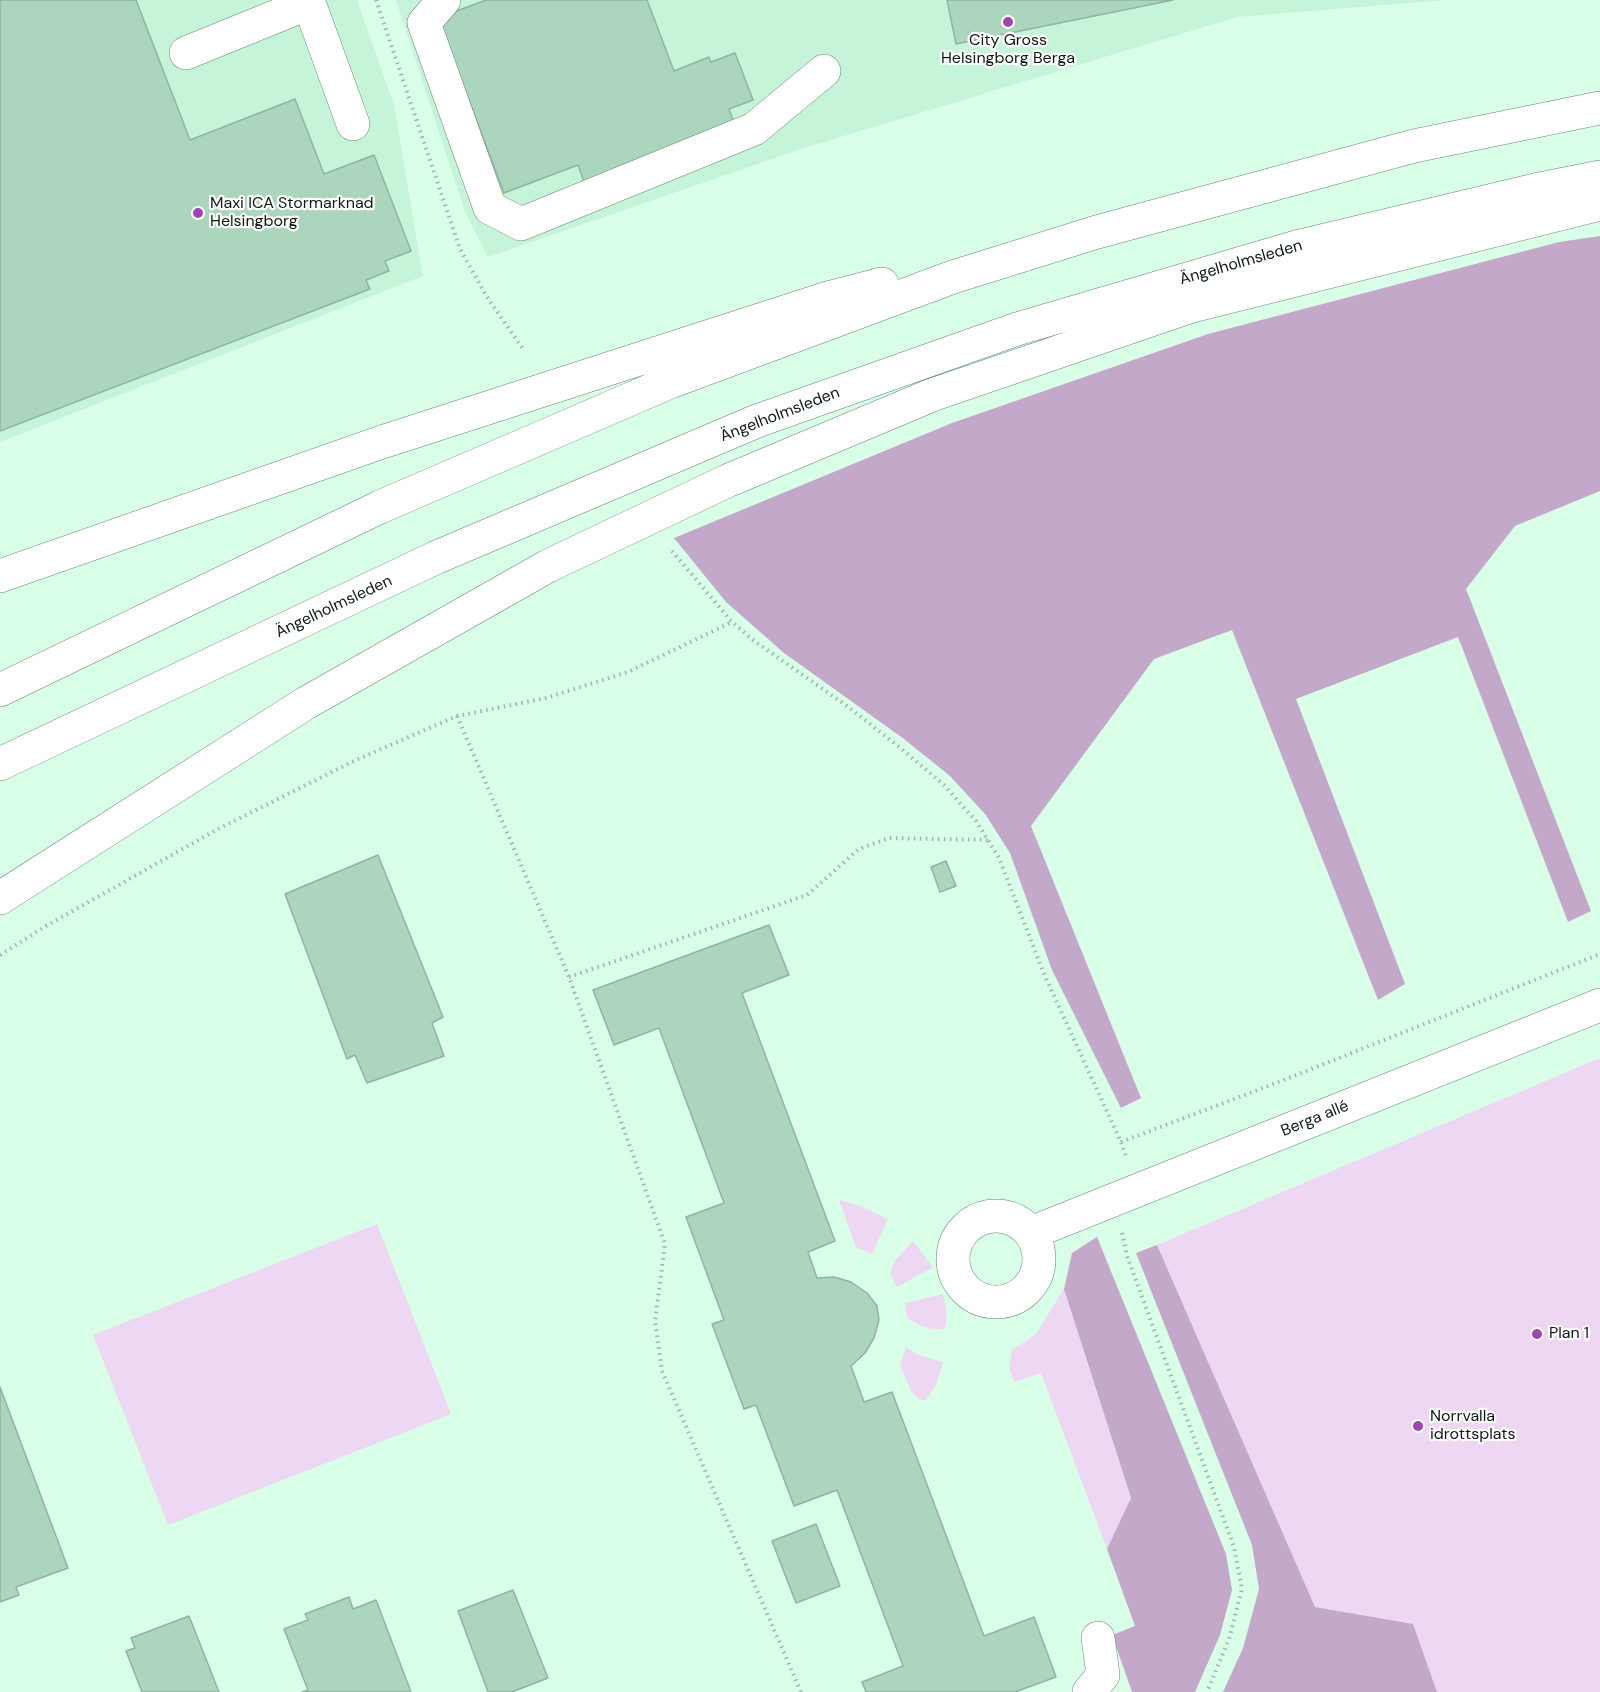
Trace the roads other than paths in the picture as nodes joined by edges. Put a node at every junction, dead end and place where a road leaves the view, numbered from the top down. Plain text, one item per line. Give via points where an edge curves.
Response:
1 (444, 0) edge
2 (308, 2) edge
3 (186, 53) dead end
4 (824, 71) dead end
5 (1600, 108) edge
6 (353, 124) dead end
7 (1600, 177) edge
8 (1600, 204) edge
9 (1097, 232) junction
10 (0, 576) edge
11 (0, 690) edge
12 (0, 764) edge
13 (0, 898) edge
14 (1600, 1005) edge
15 (1030, 1233) dead end
16 (1098, 1638) dead end
17 (1089, 1692) edge

1 - 4 main road via 424,22 490,208 521,224 754,129
2 - 3 main road
2 - 6 main road
5 - 9 main road via 1414,146
7 - 12 main road, Ängelholmsleden via 1296,247 1017,329 757,421 435,558
8 - 13 main road via 1192,306 932,395 726,481 548,566 306,703
9 - 10 main road via 828,298 382,442
9 - 11 main road via 953,277 670,382 380,507
14 - 15 main road, Berga allé
16 - 17 main road via 1103,1675

